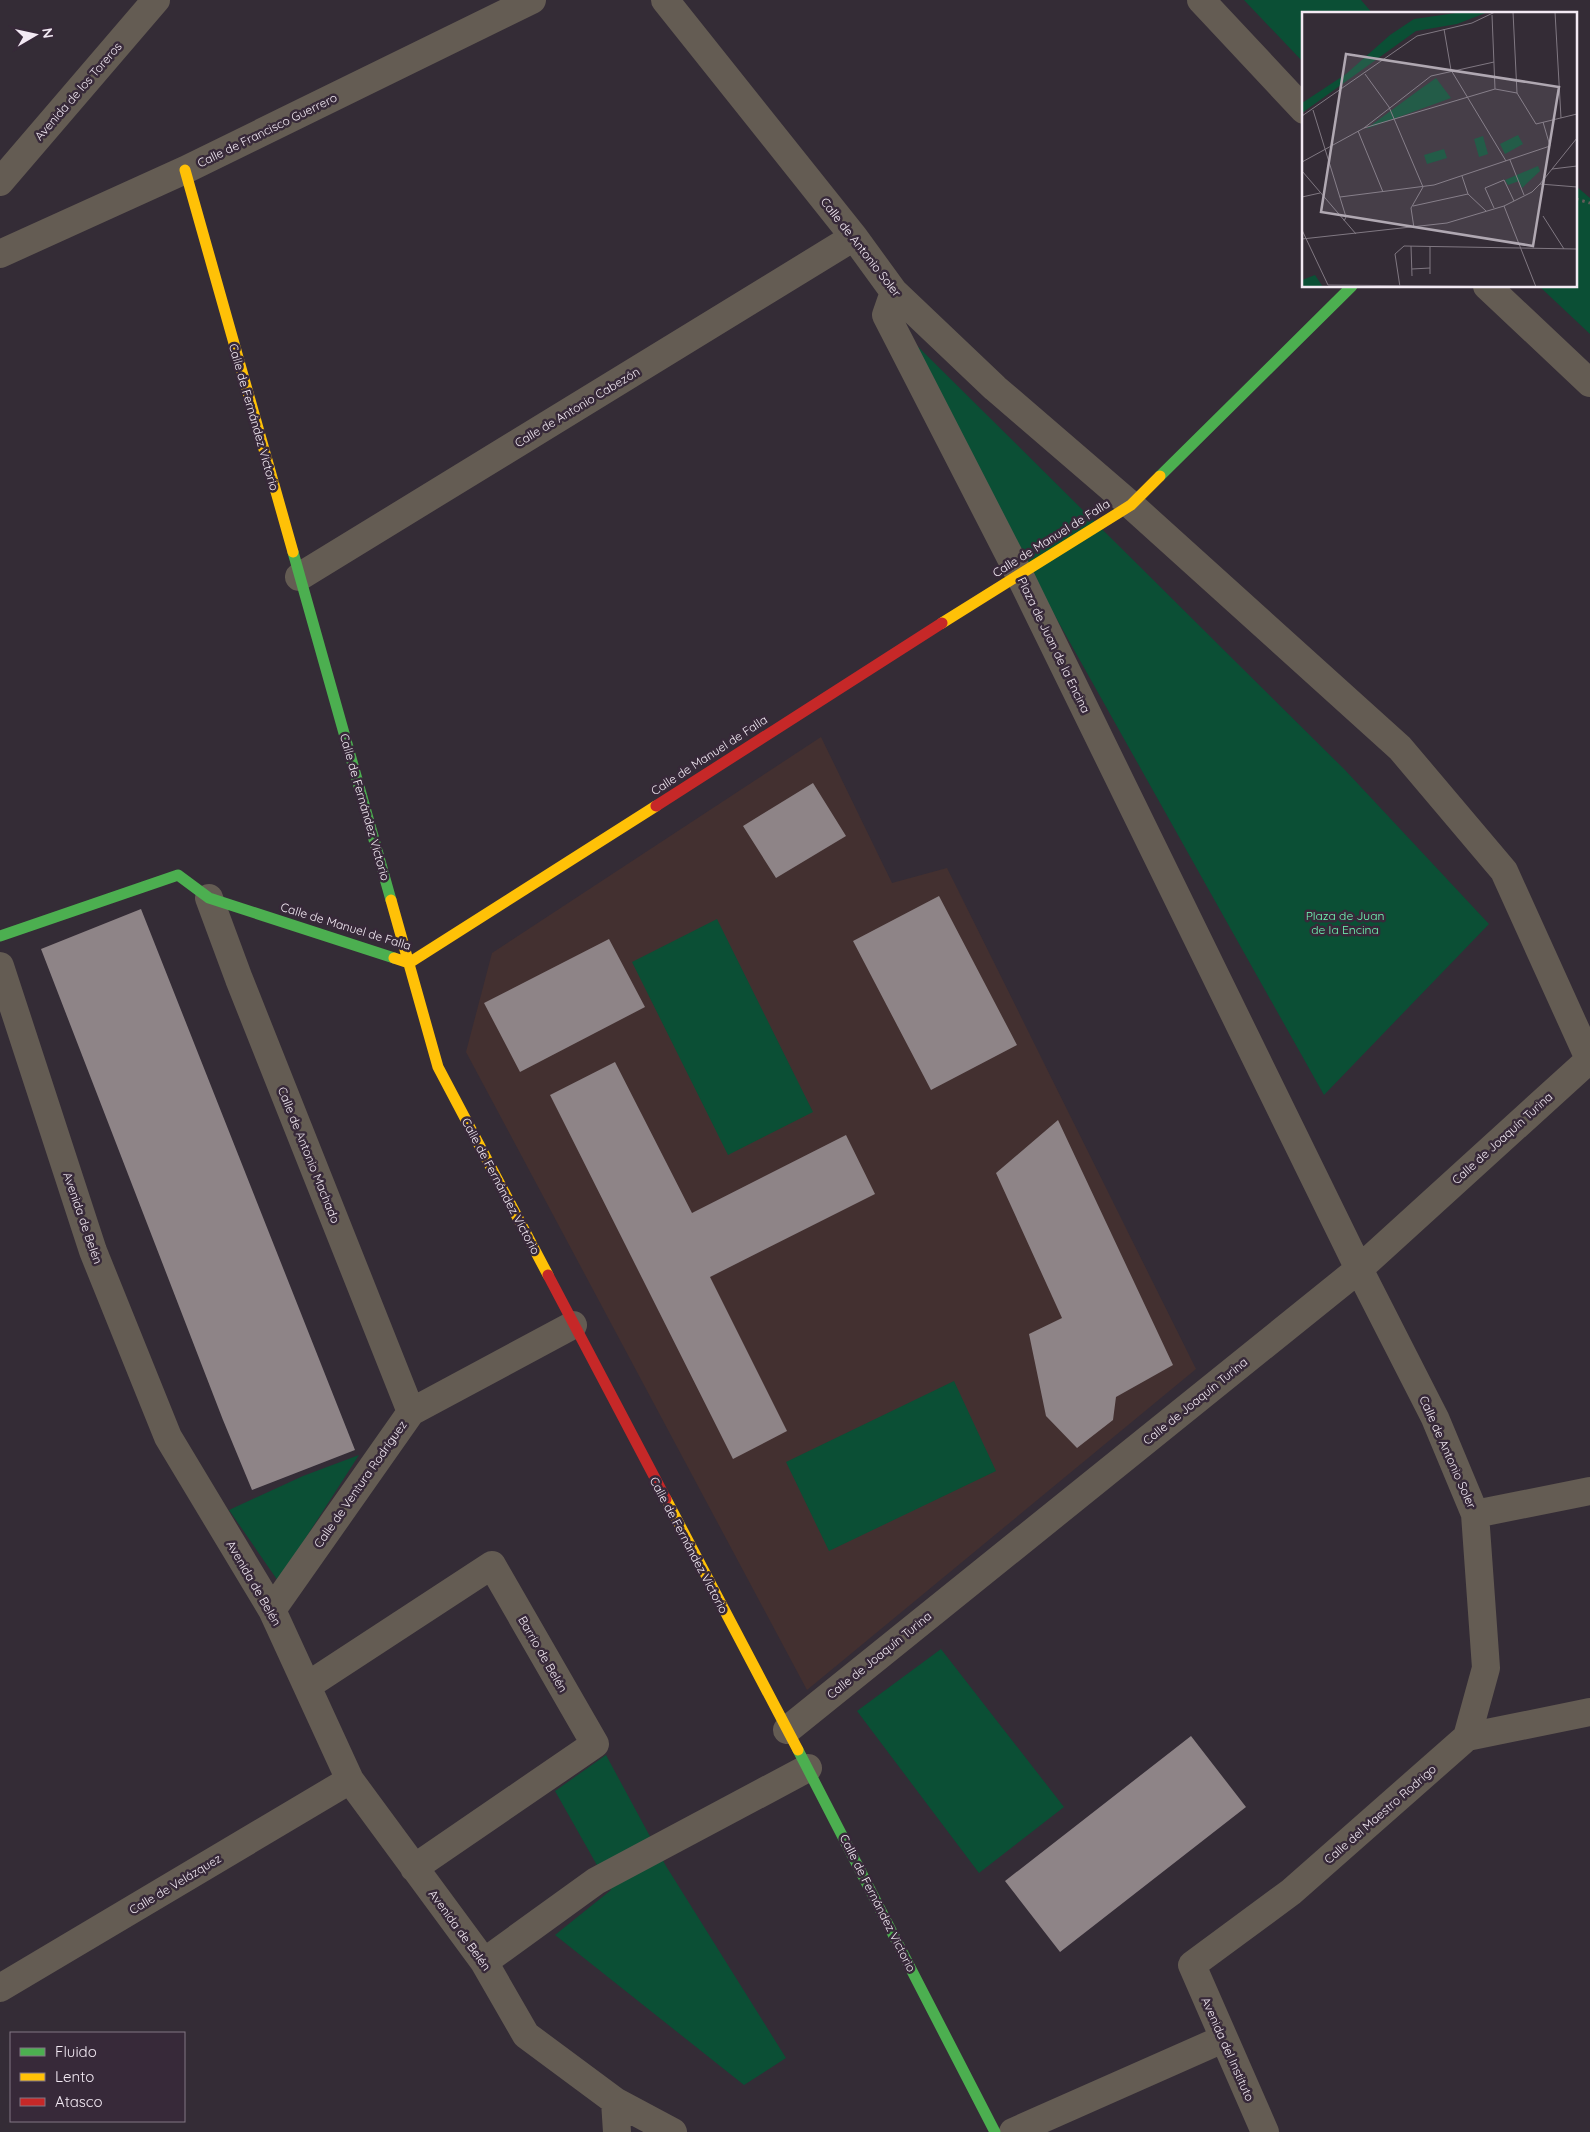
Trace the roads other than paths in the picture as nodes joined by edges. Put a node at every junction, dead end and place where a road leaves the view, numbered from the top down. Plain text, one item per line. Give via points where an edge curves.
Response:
1 (156, 0) edge
2 (532, 0) edge
3 (666, 0) edge
4 (1201, 0) edge
5 (1302, 108) edge
6 (185, 170) junction
7 (0, 182) edge
8 (854, 237) junction
9 (0, 254) edge
10 (1350, 288) edge
11 (1489, 288) edge
12 (894, 292) junction
13 (1590, 383) edge
14 (1132, 505) junction
15 (1019, 574) junction
16 (299, 577) junction
17 (209, 898) junction
18 (0, 936) edge
19 (409, 963) junction
20 (0, 966) edge
21 (1590, 1060) edge
22 (1359, 1269) junction
23 (573, 1325) junction
24 (411, 1412) junction
25 (1590, 1491) edge
26 (1476, 1514) junction
27 (272, 1610) junction
28 (307, 1686) junction
29 (1590, 1712) edge
30 (787, 1730) junction
31 (1467, 1737) junction
32 (808, 1768) junction
33 (350, 1780) junction
34 (414, 1868) junction
35 (484, 1962) junction
36 (1192, 1965) joint
37 (0, 1988) edge
38 (1223, 2039) junction
39 (615, 2101) junction
40 (617, 2132) edge
41 (673, 2132) edge
42 (996, 2132) edge
43 (1013, 2132) edge
44 (1265, 2132) edge

1 - 7 street, Avenida de los Toreros
2 - 6 street, Calle de Francisco Guerrero
3 - 8 street, Calle de Antonio Soler
4 - 5 street
6 - 9 street, Calle de Francisco Guerrero
6 - 16 street, Calle de Fernández Victorio
8 - 12 street, Calle de Antonio Soler
8 - 16 street, Calle de Antonio Cabezón
10 - 14 street, Calle de Manuel de Falla
11 - 13 street
12 - 14 street, Calle de Antonio Soler via 995,388
12 - 15 street, Plaza de Juan de la Encina via 886,315
14 - 15 street, Calle de Manuel de Falla
14 - 21 street via 1400,748 1504,871
15 - 19 street, Calle de Manuel de Falla
15 - 22 street, Plaza de Juan de la Encina
16 - 19 street, Calle de Fernández Victorio
17 - 18 street, Calle de Manuel de Falla via 178,875
17 - 19 street, Calle de Manuel de Falla
17 - 24 street, Calle de Antonio Machado
19 - 23 street, Calle de Fernández Victorio via 438,1067
20 - 27 street, Avenida de Belén via 93,1251 168,1437
21 - 22 street, Calle de Joaquín Turina
22 - 26 street, Calle de Antonio Soler via 1435,1418
22 - 30 street, Calle de Joaquín Turina
23 - 24 street, Calle de Ventura Rodríguez
23 - 30 street, Calle de Fernández Victorio
24 - 27 street, Calle de Ventura Rodríguez
25 - 26 street
26 - 31 street, Calle de Antonio Soler via 1486,1668
27 - 28 street, Avenida de Belén
28 - 33 street, Avenida de Belén
28 - 34 street, Barrio de Belén via 492,1566 596,1744
29 - 31 street, Calle del Maestro Rodrigo
30 - 32 street, Calle de Fernández Victorio
31 - 36 street, Calle del Maestro Rodrigo via 1291,1892
32 - 35 street via 596,1881
32 - 42 street, Calle de Fernández Victorio
33 - 34 street, Avenida de Belén
33 - 37 street, Calle de Velázquez
34 - 35 street, Avenida de Belén
35 - 39 street, Avenida de Belén via 526,2035
36 - 38 street, Avenida del Instituto
38 - 43 street
38 - 44 street, Avenida del Instituto
39 - 40 street
39 - 41 street, Avenida de Belén

